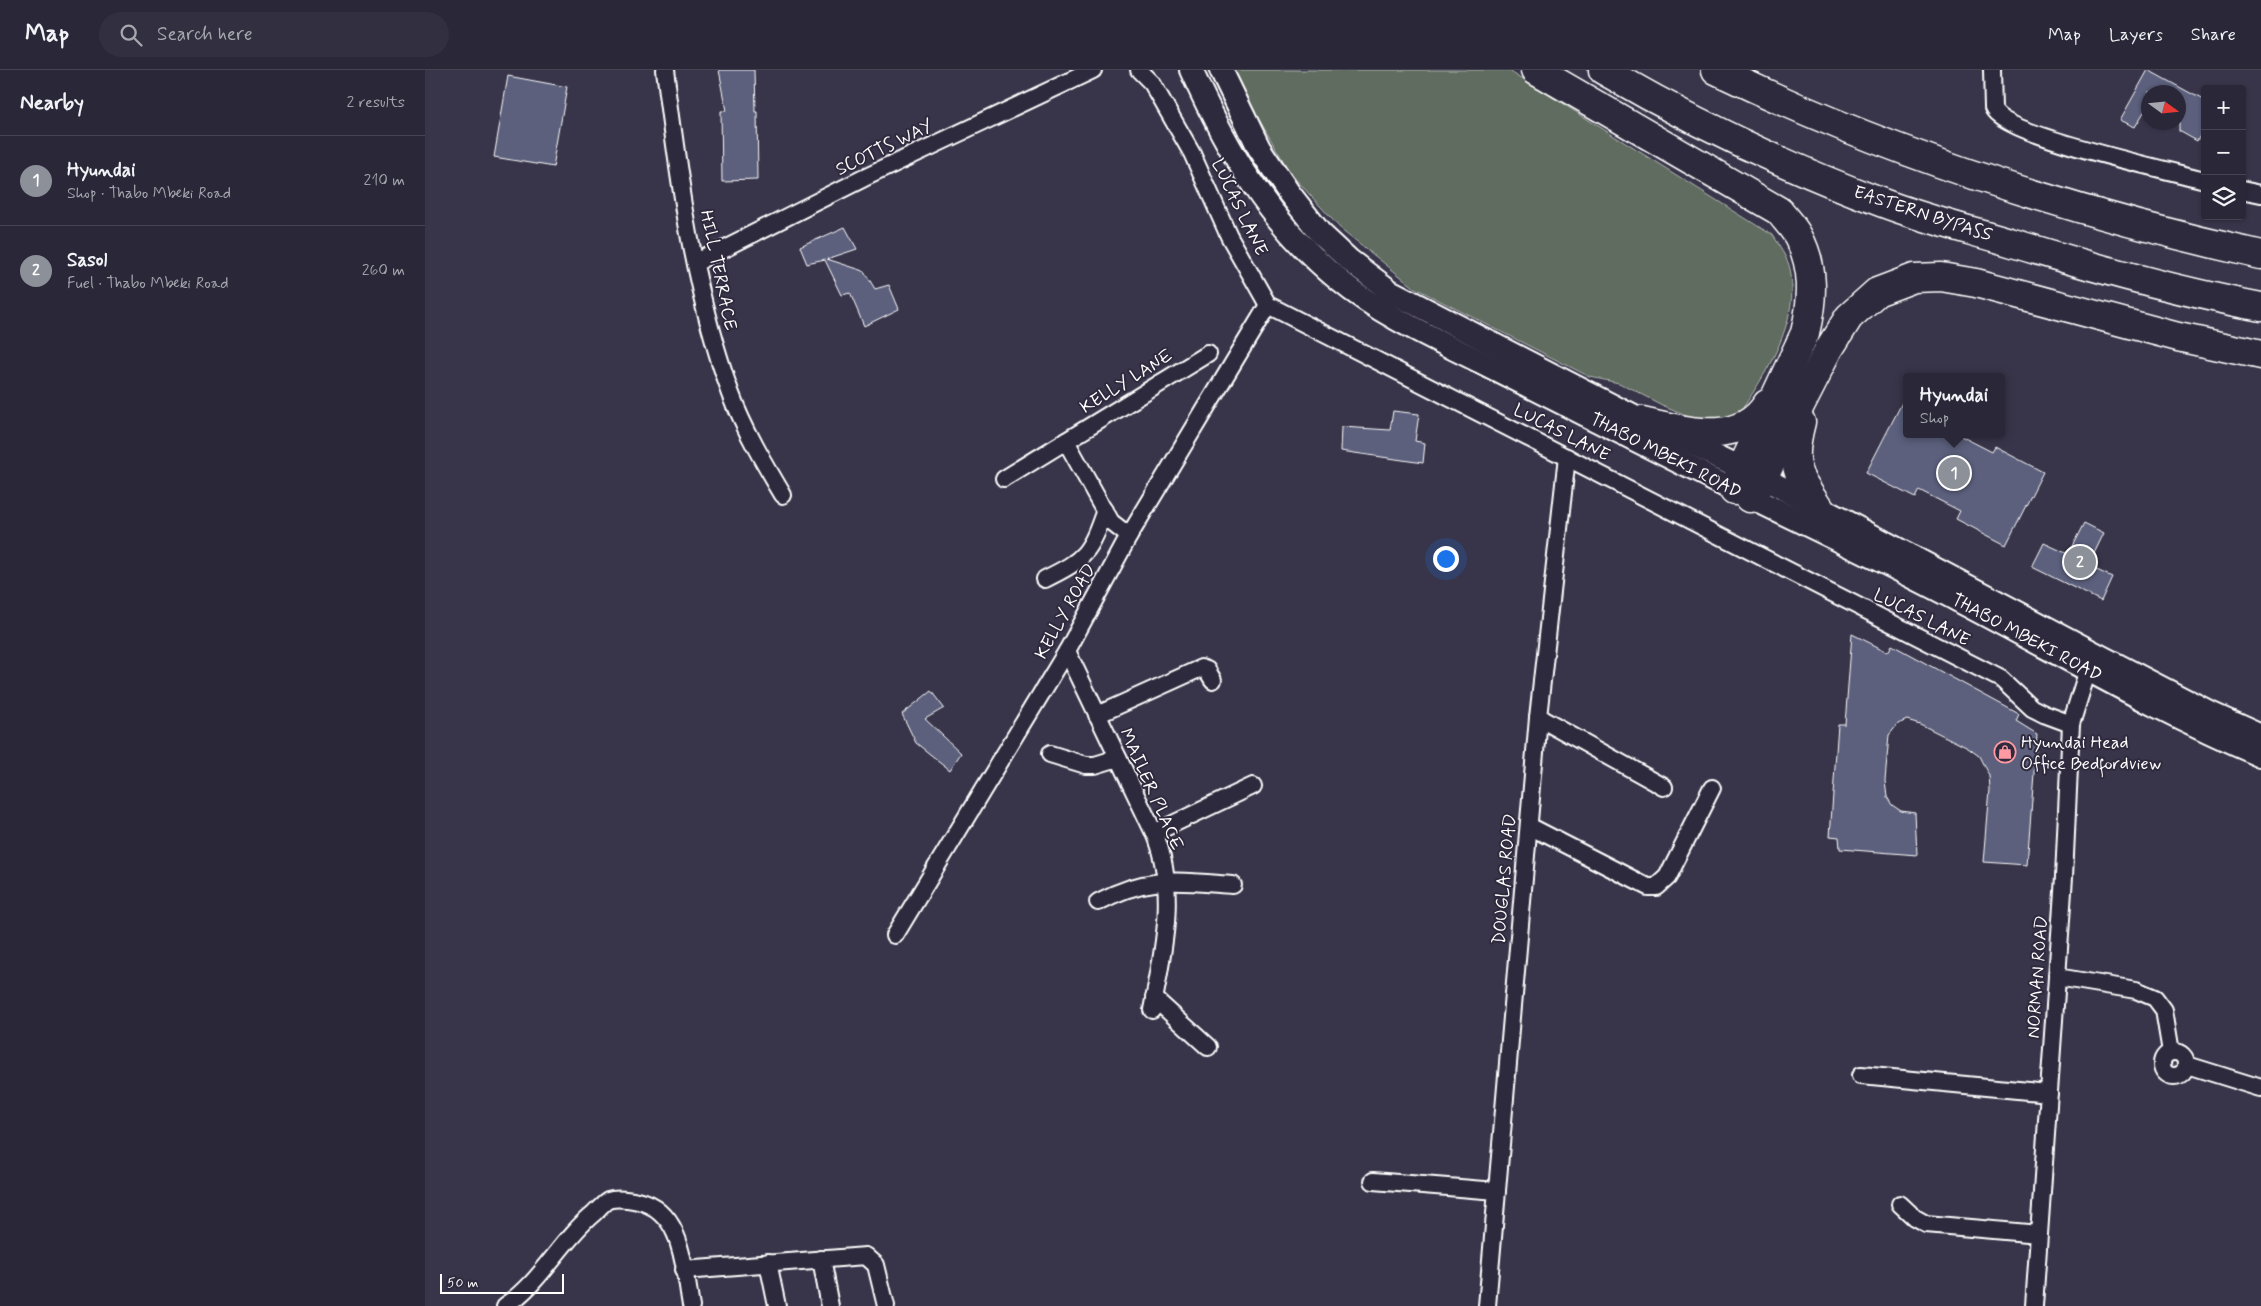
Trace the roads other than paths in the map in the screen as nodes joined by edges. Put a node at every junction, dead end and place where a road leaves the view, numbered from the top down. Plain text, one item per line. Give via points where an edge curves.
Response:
1 (665, 70) edge
2 (1093, 70) edge
3 (1139, 70) edge
4 (1191, 70) edge
5 (1221, 70) edge
6 (1536, 70) edge
7 (1603, 70) edge
8 (1716, 70) edge
9 (1992, 70) edge
10 (2201, 179) edge
11 (2246, 191) edge
12 (2261, 194) edge
13 (2261, 255) edge
14 (695, 264) junction
15 (1268, 305) junction
16 (2261, 307) edge
17 (1208, 354) dead end
18 (2261, 355) edge
19 (1787, 372) junction
20 (1809, 389) junction
21 (1642, 421) junction
22 (1066, 441) junction
23 (1567, 457) junction
24 (1004, 479) dead end
25 (1747, 484) junction
26 (783, 495) dead end
27 (1105, 510) junction
28 (1822, 511) junction
29 (1129, 536) junction
30 (1045, 579) dead end
31 (1067, 651) junction
32 (2091, 661) junction
33 (1213, 680) dead end
34 (1097, 715) junction
35 (1538, 717) junction
36 (2071, 724) junction
37 (2261, 736) edge
38 (1050, 754) dead end
39 (2261, 755) edge
40 (1118, 758) junction
41 (1253, 786) dead end
42 (1664, 787) dead end
43 (1712, 788) dead end
44 (1529, 826) junction
45 (1154, 834) junction
46 (1166, 880) junction
47 (1233, 885) dead end
48 (1098, 902) dead end
49 (895, 935) dead end
50 (2057, 977) junction
51 (1208, 1047) dead end
52 (1861, 1075) dead end
53 (2261, 1088) edge
54 (2049, 1093) junction
55 (1373, 1181) dead end
56 (1497, 1191) junction
57 (1901, 1204) dead end
58 (2039, 1234) junction
59 (821, 1259) junction
60 (769, 1263) junction
61 (684, 1270) junction
62 (505, 1306) edge
63 (691, 1306) edge
64 (777, 1306) edge
65 (830, 1306) edge
66 (886, 1306) edge
67 (1487, 1306) edge
68 (2034, 1306) edge

1 - 14 street, HILL TERRACE via 680,184
2 - 14 street, SCOTTS WAY via 864,178
3 - 15 street, LUCAS LANE via 1153,83 1192,153 1229,236
4 - 25 main road, THABO MBEKI ROAD via 1236,159 1265,205 1298,242 1340,281 1376,306 1451,347
5 - 21 main road, THABO MBEKI ROAD via 1259,148 1289,193 1320,233 1349,260 1390,290
6 - 19 highway via 1779,211 1798,235 1808,263 1813,293 1805,333
7 - 16 highway, EASTERN BYPASS via 1761,152 1883,203 2197,294
8 - 13 highway via 1782,102 1897,148 2073,206
9 - 10 street via 1992,104 2000,118 2056,141
11 - 12 street
14 - 26 street, HILL TERRACE via 706,318 731,395 759,455
15 - 23 street, LUCAS LANE
15 - 29 street, KELLY ROAD
17 - 22 street, KELLY LANE
18 - 20 highway via 2178,337 1976,283 1941,277 1914,278 1877,292 1849,317
19 - 21 highway via 1761,413 1742,427 1698,434
19 - 25 highway
20 - 25 highway
20 - 28 highway via 1794,448 1795,460 1802,481
21 - 25 main road, THABO MBEKI ROAD
22 - 24 street, KELLY LANE
22 - 27 street
23 - 35 street, DOUGLAS ROAD
23 - 36 street, LUCAS LANE via 2001,679 2032,708
25 - 28 main road, THABO MBEKI ROAD
25 - 32 main road, THABO MBEKI ROAD via 1939,591
27 - 29 street via 1111,522
27 - 30 street via 1096,535 1081,559
28 - 32 main road, THABO MBEKI ROAD
29 - 31 street, KELLY ROAD
31 - 34 street, MAILER PLACE
31 - 49 street, KELLY ROAD
32 - 36 street, NORMAN ROAD
32 - 37 main road, THABO MBEKI ROAD
32 - 39 main road, THABO MBEKI ROAD via 2228,741
33 - 34 street via 1207,670 1201,668
34 - 40 street, MAILER PLACE
35 - 42 street
35 - 44 street, DOUGLAS ROAD
36 - 50 street, NORMAN ROAD
38 - 40 street via 1086,765
40 - 45 street, MAILER PLACE
41 - 45 street
43 - 44 street via 1667,877 1656,887 1649,887
44 - 56 street, DOUGLAS ROAD
45 - 46 street, MAILER PLACE via 1163,858
46 - 47 street
46 - 48 street via 1119,891
46 - 51 street, MAILER PLACE via 1166,922 1153,1004
50 - 53 street via 2136,990 2155,998 2164,1010 2171,1052 2162,1063 2171,1076 2181,1074 2187,1065
50 - 54 street, NORMAN ROAD
52 - 54 street
54 - 58 street, NORMAN ROAD
55 - 56 street
56 - 67 street, DOUGLAS ROAD
57 - 58 street via 1926,1224
58 - 68 street, NORMAN ROAD
59 - 60 street
59 - 65 street
59 - 66 street via 858,1256 871,1259 876,1264
60 - 61 street
60 - 64 street
61 - 62 street via 677,1237 671,1224 658,1210 626,1198 608,1200 561,1245 527,1288
61 - 63 street

